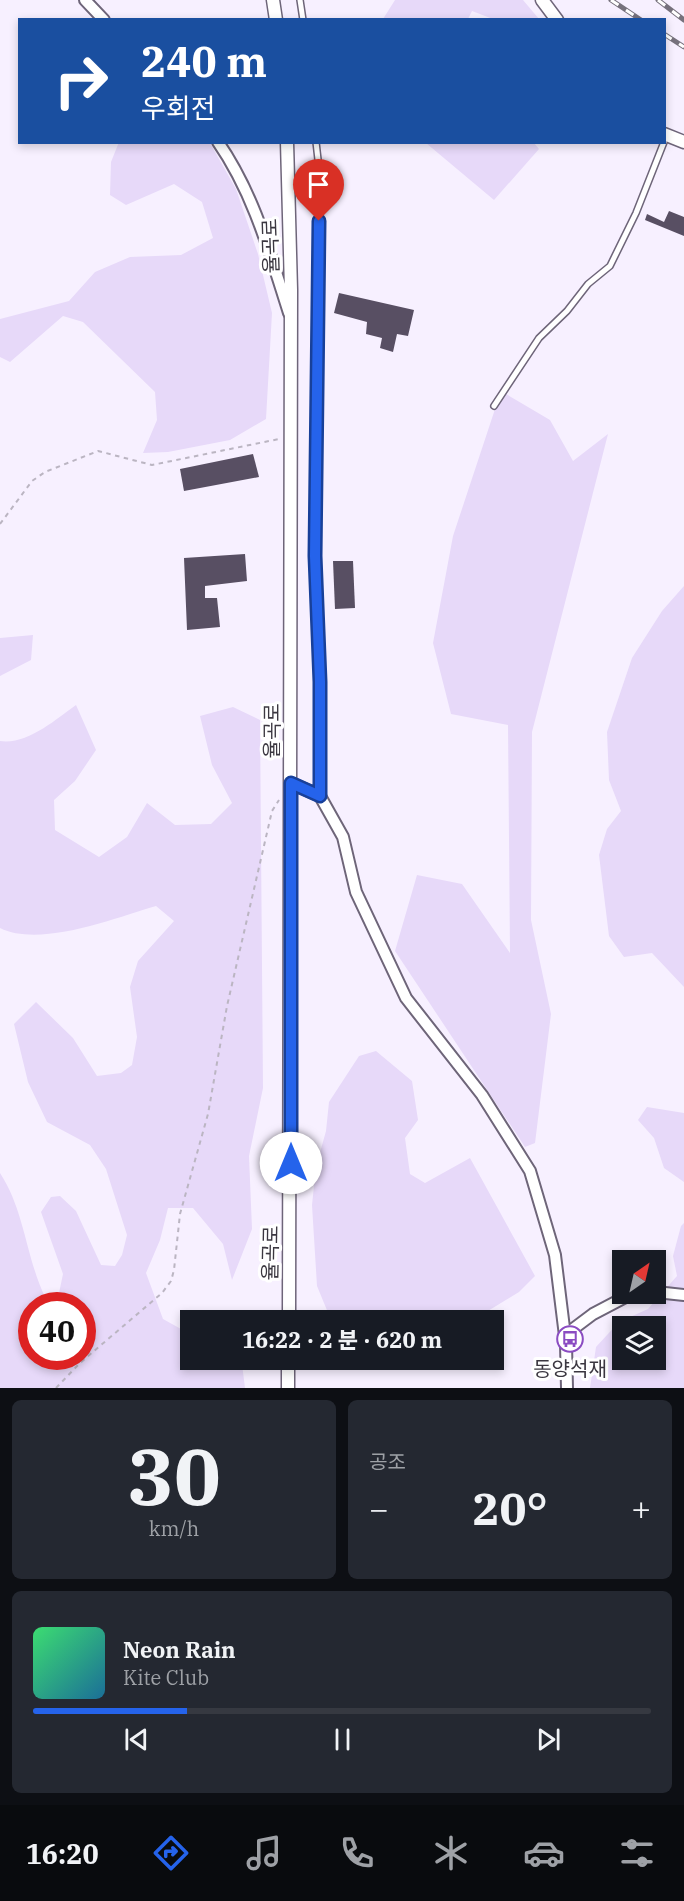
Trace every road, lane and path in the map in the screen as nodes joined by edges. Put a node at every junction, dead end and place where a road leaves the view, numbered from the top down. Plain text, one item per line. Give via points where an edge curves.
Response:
1 (85, 0) edge
2 (273, 0) edge
3 (300, 0) edge
4 (542, 0) edge
5 (102, 18) edge
6 (276, 18) edge
7 (303, 18) edge
8 (556, 18) edge
9 (666, 138) edge
10 (684, 142) edge
11 (219, 144) edge
12 (287, 144) edge
13 (316, 144) edge
14 (663, 144) edge
15 (291, 318) junction
16 (494, 406) dead end
17 (291, 437) junction
18 (0, 524) edge
19 (291, 783) junction
20 (320, 796) junction
21 (666, 1293) edge
22 (684, 1295) edge
23 (612, 1304) edge
24 (289, 1310) edge
25 (565, 1335) junction
26 (288, 1370) edge
27 (56, 1388) edge
28 (288, 1388) edge
29 (567, 1388) edge

1 - 5 street
2 - 6 street
3 - 7 lane
4 - 8 street
9 - 10 street
11 - 15 street via 238,172 256,212
12 - 15 street, 율곡로
13 - 20 lane via 320,177 315,556
14 - 16 lane via 610,266 588,284 539,338
15 - 17 street, 율곡로
17 - 18 path via 152,465 99,451 32,481
17 - 19 street, 율곡로
19 - 20 street
19 - 24 street, 율곡로
19 - 27 path via 272,812 227,1006 208,1114 180,1214 171,1281
20 - 25 street via 343,837 356,892 406,998 482,1095 530,1171 555,1255
21 - 22 street
23 - 25 street
25 - 29 street
26 - 28 street

